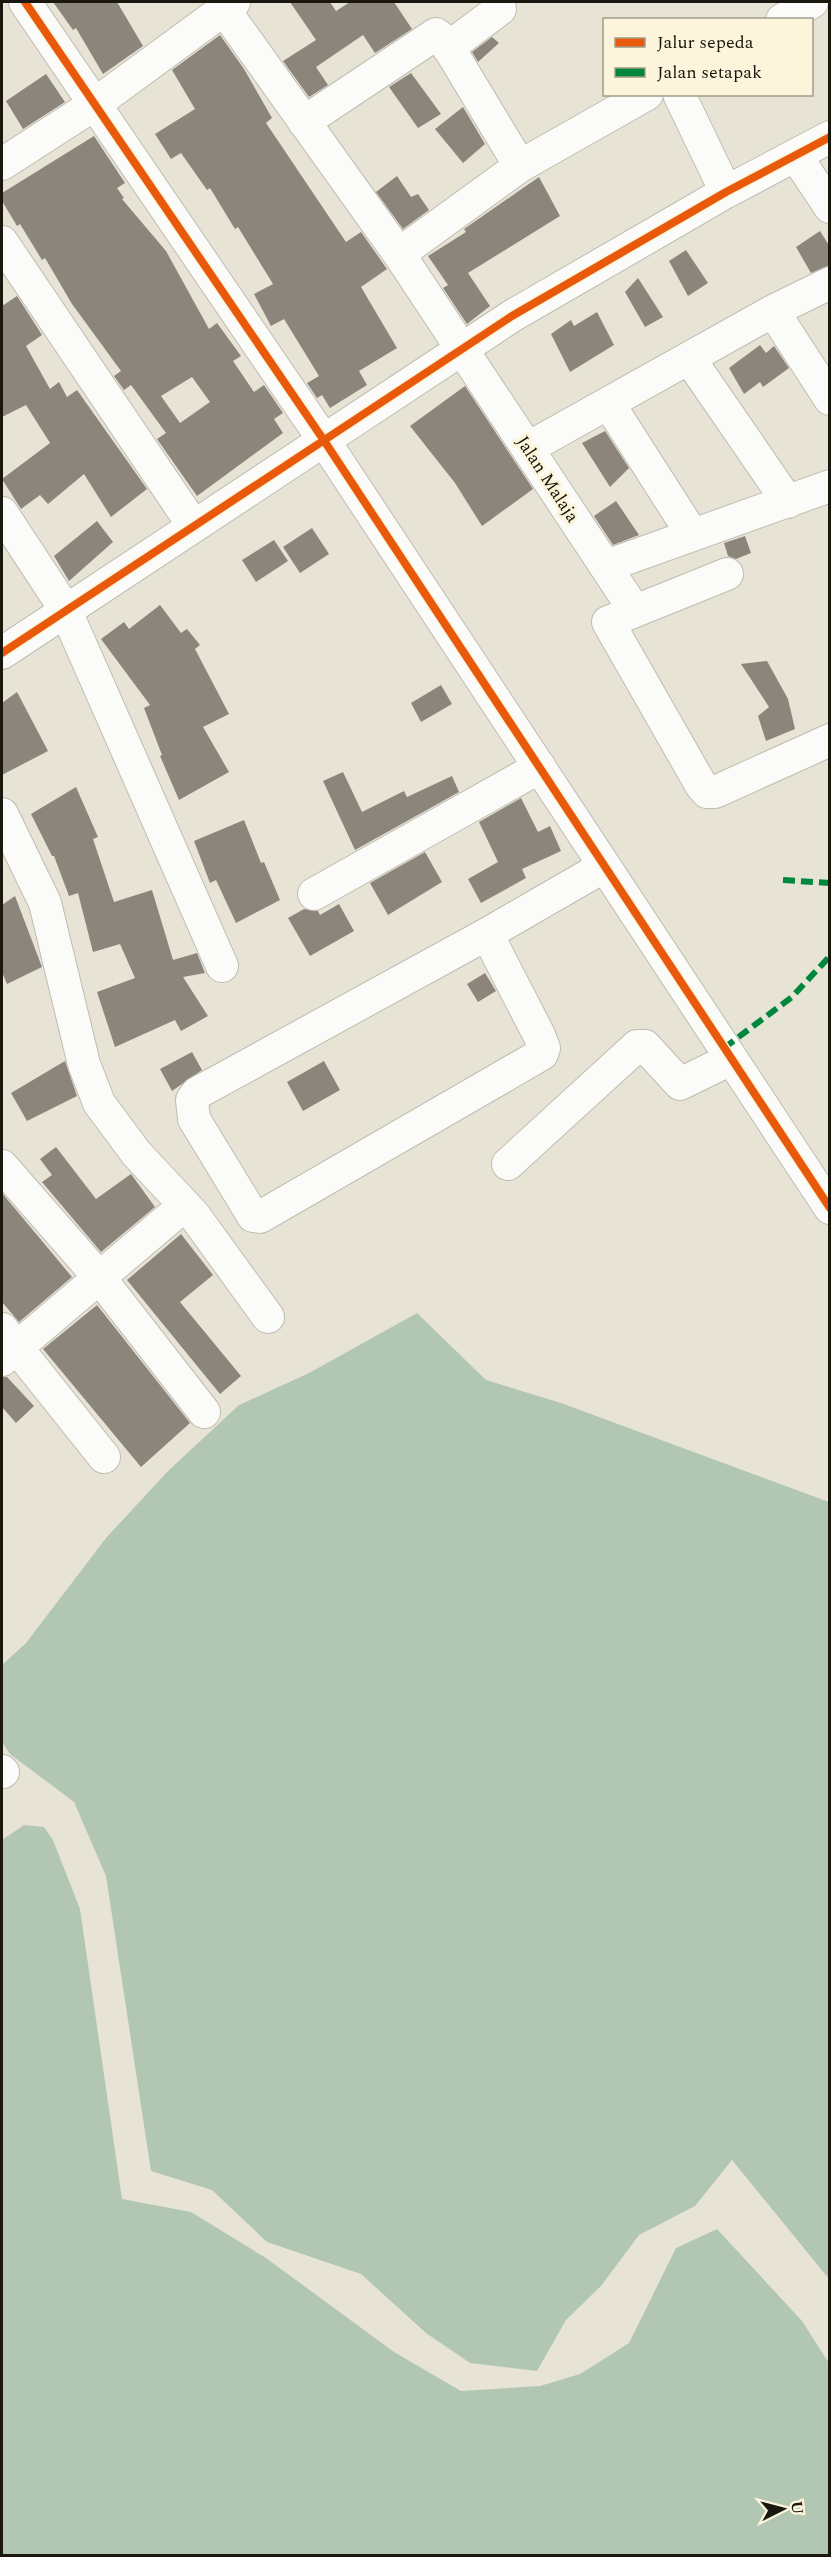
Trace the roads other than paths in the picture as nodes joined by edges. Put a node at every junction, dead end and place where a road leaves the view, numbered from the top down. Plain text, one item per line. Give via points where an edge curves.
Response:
1 (25, 2) edge
2 (228, 5) edge
3 (500, 9) dead end
4 (448, 48) junction
5 (643, 96) edge
6 (680, 96) edge
7 (95, 104) junction
8 (304, 122) junction
9 (830, 137) edge
10 (796, 156) junction
11 (2, 164) edge
12 (520, 166) junction
13 (726, 192) junction
14 (830, 207) edge
15 (2, 242) edge
16 (399, 254) junction
17 (830, 283) edge
18 (773, 310) junction
19 (461, 348) junction
20 (689, 358) junction
21 (830, 399) edge
22 (609, 404) junction
23 (323, 439) junction
24 (528, 448) junction
25 (830, 486) edge
26 (788, 502) junction
27 (2, 513) edge
28 (193, 525) junction
29 (692, 534) junction
30 (606, 566) junction
31 (727, 574) dead end
32 (65, 609) junction
33 (635, 611) junction
34 (2, 652) edge
35 (830, 740) edge
36 (540, 766) junction
37 (2, 814) edge
38 (603, 867) junction
39 (314, 894) dead end
40 (487, 934) junction
41 (222, 966) dead end
42 (731, 1059) junction
43 (508, 1164) dead end
44 (2, 1166) edge
45 (185, 1204) junction
46 (830, 1208) edge
47 (99, 1277) junction
48 (268, 1317) dead end
49 (6, 1346) edge
50 (204, 1412) dead end
51 (104, 1457) dead end

1 - 7 street
2 - 7 street
2 - 8 street, Jalan Malaja
3 - 4 street
4 - 8 street via 438,35 431,36
4 - 12 street
5 - 12 street
6 - 13 street
7 - 11 street
7 - 23 street
8 - 16 street, Jalan Malaja
9 - 10 street
10 - 13 street
10 - 14 street
12 - 16 street
13 - 19 street
15 - 28 street
16 - 19 street, Jalan Malaja
17 - 18 street
18 - 20 street
18 - 21 street
19 - 23 street
19 - 24 street, Jalan Malaja
20 - 22 street
20 - 26 street
22 - 24 street
22 - 29 street
23 - 28 street
23 - 36 street
24 - 30 street, Jalan Malaja
25 - 26 street
26 - 29 street
27 - 32 street
28 - 32 street
29 - 30 street
30 - 33 street, Jalan Malaja
31 - 33 street
32 - 34 street
32 - 41 street
33 - 35 street via 609,621 608,625 707,792 715,792
36 - 38 street
36 - 39 street
37 - 45 street via 45,903 84,1064 99,1103 136,1153
38 - 40 street
38 - 42 street
40 - 40 street via 194,1096 194,1119 253,1216 260,1217 543,1053 539,1035
42 - 43 street via 680,1084 645,1047 638,1046
42 - 46 street
44 - 47 street
45 - 47 street
45 - 48 street
47 - 49 street
47 - 50 street
49 - 51 street

